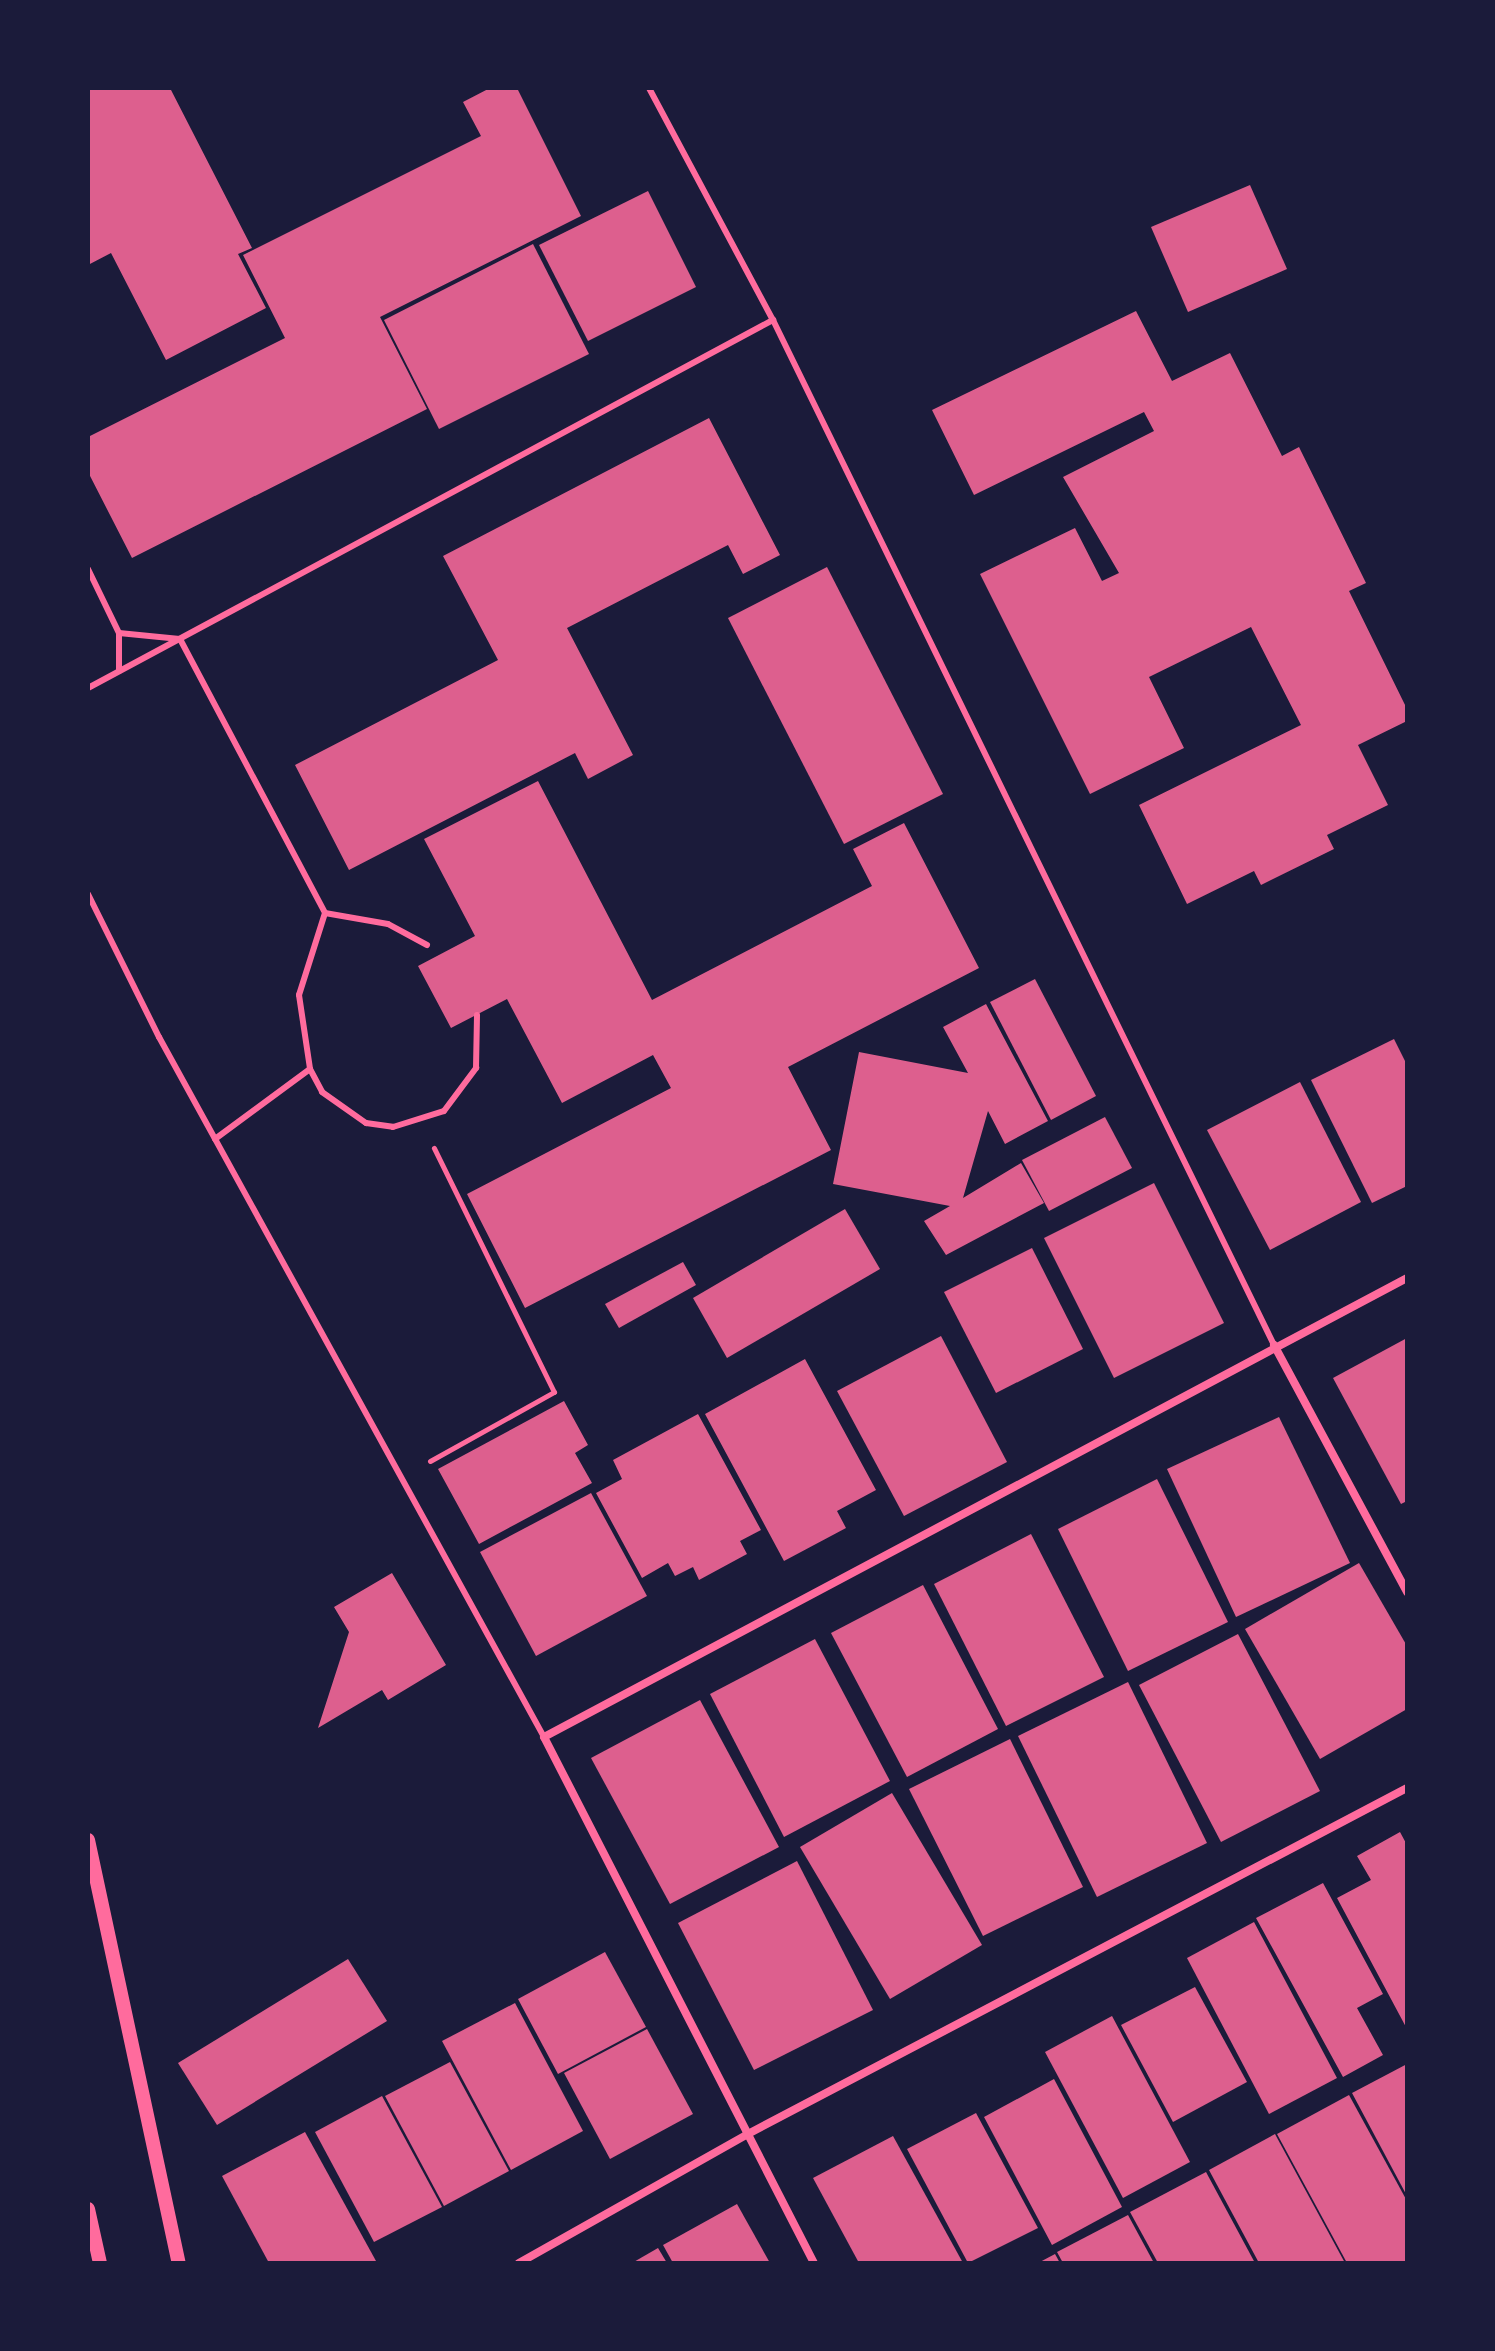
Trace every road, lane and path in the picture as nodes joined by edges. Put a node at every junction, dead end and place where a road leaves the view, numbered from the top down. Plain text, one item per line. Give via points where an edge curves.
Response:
1 (649, 88) edge
2 (773, 320) junction
3 (88, 569) edge
4 (119, 633) junction
5 (180, 639) junction
6 (119, 671) junction
7 (88, 688) edge
8 (88, 894) edge
9 (325, 913) junction
10 (427, 945) dead end
11 (477, 1015) dead end
12 (310, 1069) junction
13 (420, 1123) junction
14 (215, 1139) junction
15 (1407, 1278) edge
16 (1274, 1345) junction
17 (419, 1511) junction
18 (1407, 1592) edge
19 (544, 1737) junction
20 (1407, 1788) edge
21 (88, 1840) edge
22 (746, 2135) junction
23 (88, 2209) edge
24 (100, 2263) edge
25 (179, 2263) edge
26 (519, 2263) edge
27 (814, 2263) edge

1 - 2 lane
2 - 5 lane
2 - 16 lane
3 - 4 lane
4 - 5 lane
4 - 6 lane
5 - 6 lane
5 - 9 lane
6 - 7 lane
8 - 14 lane
9 - 10 lane via 388,924
9 - 12 lane via 299,995
11 - 13 lane via 476,1068 444,1111
12 - 13 lane via 322,1092 366,1123
12 - 14 lane
13 - 17 path via 554,1392 429,1461
14 - 17 lane
15 - 16 street
16 - 18 street
16 - 19 street
17 - 19 lane
19 - 22 street
20 - 22 street
21 - 25 street
22 - 26 street
22 - 27 street
23 - 24 street

